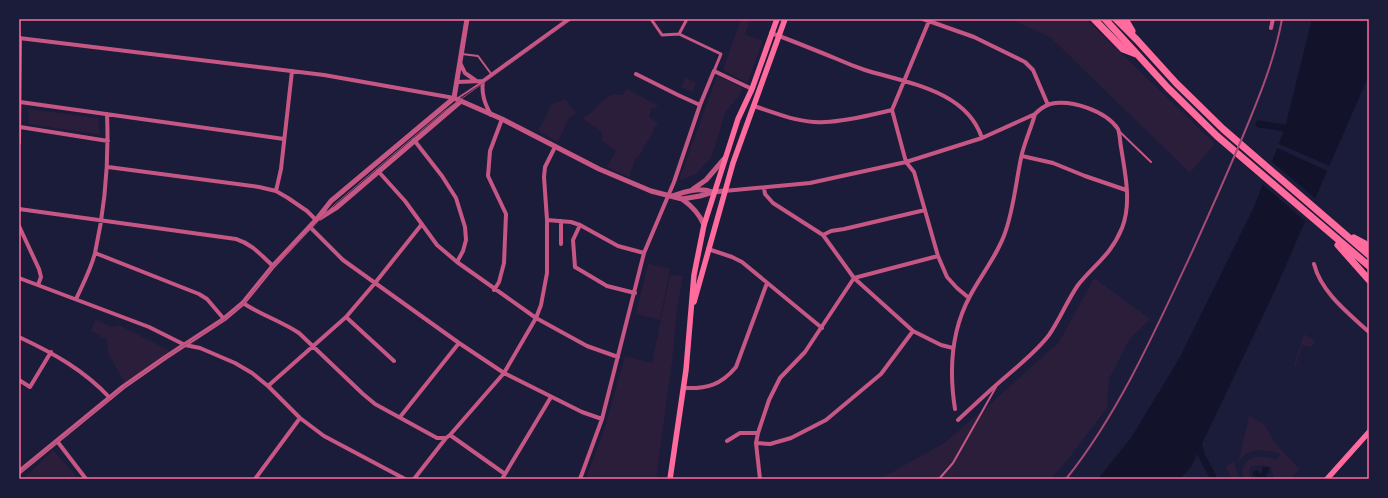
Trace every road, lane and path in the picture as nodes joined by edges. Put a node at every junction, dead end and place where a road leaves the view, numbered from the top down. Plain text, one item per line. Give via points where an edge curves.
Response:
1 (466, 19) edge
2 (568, 19) edge
3 (651, 19) edge
4 (688, 19) edge
5 (777, 19) edge
6 (785, 19) edge
7 (923, 19) edge
8 (1094, 19) edge
9 (1106, 19) edge
10 (1116, 19) edge
11 (1125, 19) edge
12 (1273, 19) edge
13 (929, 21) junction
14 (1271, 28) dead end
15 (771, 33) junction
16 (680, 34) junction
17 (779, 36) junction
18 (20, 38) edge
19 (1137, 40) junction
20 (461, 54) junction
21 (1138, 56) junction
22 (460, 63) junction
23 (292, 71) junction
24 (714, 71) junction
25 (636, 74) dead end
26 (492, 75) junction
27 (904, 80) junction
28 (478, 81) junction
29 (483, 81) junction
30 (457, 82) junction
31 (752, 89) junction
32 (457, 99) junction
33 (20, 102) edge
34 (700, 105) junction
35 (1048, 105) junction
36 (754, 106) junction
37 (892, 110) junction
38 (107, 114) junction
39 (491, 114) junction
40 (1035, 114) junction
41 (502, 119) junction
42 (20, 127) edge
43 (1118, 130) junction
44 (982, 138) junction
45 (284, 139) junction
46 (414, 140) junction
47 (108, 141) junction
48 (19, 144) edge
49 (555, 147) junction
50 (1022, 156) junction
51 (724, 159) junction
52 (906, 162) junction
53 (1150, 162) dead end
54 (108, 167) junction
55 (378, 171) junction
56 (764, 188) junction
57 (693, 189) junction
58 (1126, 190) junction
59 (276, 191) junction
60 (724, 191) junction
61 (714, 192) junction
62 (670, 196) junction
63 (682, 199) junction
64 (19, 209) edge
65 (925, 210) junction
66 (100, 220) junction
67 (316, 220) junction
68 (547, 220) junction
69 (561, 221) junction
70 (422, 224) junction
71 (580, 225) junction
72 (704, 225) junction
73 (19, 226) edge
74 (310, 227) junction
75 (823, 235) junction
76 (1333, 236) junction
77 (561, 244) dead end
78 (708, 249) junction
79 (1368, 252) edge
80 (95, 253) junction
81 (644, 253) junction
82 (938, 256) junction
83 (457, 262) junction
84 (1314, 264) dead end
85 (273, 266) junction
86 (1369, 266) edge
87 (19, 278) edge
88 (854, 278) junction
89 (1369, 280) edge
90 (375, 283) junction
91 (766, 283) junction
92 (38, 285) junction
93 (494, 290) junction
94 (635, 293) junction
95 (969, 298) junction
96 (76, 299) junction
97 (243, 303) junction
98 (692, 306) junction
99 (346, 317) junction
100 (536, 318) junction
101 (224, 319) junction
102 (822, 328) junction
103 (913, 331) junction
104 (1369, 332) edge
105 (19, 337) edge
106 (459, 343) junction
107 (185, 345) junction
108 (313, 346) junction
109 (952, 348) junction
110 (51, 352) junction
111 (618, 357) junction
112 (394, 361) dead end
113 (504, 372) junction
114 (19, 380) edge
115 (998, 384) junction
116 (268, 386) junction
117 (684, 388) junction
118 (551, 397) junction
119 (110, 398) junction
120 (955, 409) dead end
121 (400, 417) junction
122 (300, 418) junction
123 (602, 419) junction
124 (958, 420) dead end
125 (1369, 432) edge
126 (758, 433) junction
127 (448, 437) junction
128 (56, 441) junction
129 (727, 441) dead end
130 (756, 443) junction
131 (19, 472) edge
132 (505, 474) junction
133 (86, 479) edge
134 (255, 479) edge
135 (405, 479) edge
136 (414, 479) edge
137 (502, 479) edge
138 (580, 479) edge
139 (670, 479) edge
140 (760, 479) edge
141 (939, 479) edge
142 (1327, 479) edge

1 - 20 street
2 - 26 street
3 - 16 street via 662,35
4 - 16 street
5 - 15 main road
6 - 17 main road
7 - 13 street
8 - 21 highway via 1123,49
9 - 21 highway
10 - 19 highway
11 - 19 highway
12 - 14 street
13 - 27 street
13 - 35 street via 974,37 1025,62 1033,70
15 - 17 street
15 - 31 main road
16 - 24 street via 721,54
17 - 27 street via 865,70
17 - 36 main road
18 - 23 street
18 - 33 street
19 - 79 highway via 1223,129
20 - 22 street
20 - 26 lane via 478,56
21 - 76 highway via 1217,136
22 - 28 street via 468,76
22 - 30 street
23 - 32 street
23 - 45 street
24 - 31 street
24 - 34 street
25 - 34 street
26 - 29 street
27 - 37 street
27 - 44 street via 938,92 966,111 979,127
28 - 29 street
28 - 30 street
29 - 32 lane
29 - 39 street via 483,96
30 - 32 street
31 - 51 main road
32 - 39 street
32 - 46 street via 445,114
32 - 67 street via 440,109 331,202
33 - 38 street
33 - 42 street
34 - 62 street
35 - 40 street
35 - 43 street via 1066,103 1089,108 1105,116
36 - 37 street via 789,117 824,123
36 - 60 main road
37 - 52 street
38 - 45 street
38 - 47 street
39 - 41 street
40 - 44 street
40 - 50 street
41 - 49 street
41 - 93 street via 490,151 488,176 506,214 504,263
42 - 47 street
42 - 48 street
43 - 53 lane
43 - 58 street
44 - 52 street
45 - 59 street
46 - 55 street
46 - 83 street via 456,198 465,226 466,240
47 - 54 street
49 - 62 street via 598,169
49 - 68 street via 545,168 544,177
50 - 58 street via 1053,163
50 - 95 street via 1006,231
51 - 57 street via 706,180
51 - 61 main road
52 - 56 street via 810,184
52 - 65 street via 914,172
54 - 59 street
54 - 66 street
55 - 67 street via 336,208
55 - 70 street
56 - 60 street
56 - 75 street via 765,194 773,203
57 - 61 street
57 - 62 street
58 - 115 street via 1126,210 1114,244 1077,288 1049,335 1035,352
59 - 67 street
60 - 61 street
60 - 78 main road
61 - 63 street
61 - 72 main road
62 - 63 street
62 - 81 street
63 - 72 street via 698,213
64 - 66 street
65 - 75 street
65 - 82 street
66 - 80 street
66 - 85 street via 236,239 251,246
67 - 74 street
68 - 69 street
68 - 100 street via 548,273
69 - 71 street
69 - 77 street
70 - 83 street via 438,245
70 - 90 street
71 - 81 street via 618,246
71 - 94 street via 573,240 575,267 607,286
72 - 98 main road via 694,275
73 - 92 street via 39,269 41,277
74 - 85 street
74 - 90 street via 343,260
75 - 88 street
76 - 86 highway
76 - 89 highway
78 - 91 street via 742,262
78 - 98 main road
80 - 96 street
80 - 101 street via 199,294 207,299
81 - 94 street
82 - 88 street
82 - 95 street via 947,277
83 - 93 street
84 - 104 street via 1322,284
85 - 97 street
87 - 92 street
88 - 102 street
88 - 103 street
90 - 99 street
90 - 106 street
91 - 102 street
91 - 117 street via 736,367 720,382 710,387
92 - 96 street
93 - 100 street
94 - 111 street
95 - 109 street
96 - 107 street via 149,327
97 - 101 street
97 - 108 street via 287,325
98 - 117 main road
99 - 108 street
99 - 112 street
100 - 111 street via 587,346
100 - 113 street
101 - 107 street
102 - 126 street via 805,352 780,378 769,400
103 - 109 street
103 - 130 street via 881,374 826,420 791,438 770,444
105 - 110 street
106 - 113 street
106 - 121 street
107 - 116 street via 200,348 235,363
107 - 119 street via 146,370
108 - 116 street
108 - 121 street via 375,404
109 - 120 street via 952,391
110 - 114 street via 30,387
110 - 119 street via 93,381
111 - 123 street
113 - 118 street
113 - 127 street
115 - 124 street
115 - 141 lane via 969,438
116 - 122 street
117 - 139 main road
118 - 123 street
118 - 132 street
119 - 128 street
121 - 127 street via 437,438
122 - 134 street
122 - 135 street via 324,436
123 - 138 street
125 - 142 main road
126 - 129 street via 740,433
126 - 130 street
127 - 132 street
127 - 136 street
128 - 131 street
128 - 133 street
130 - 140 street
132 - 137 street

